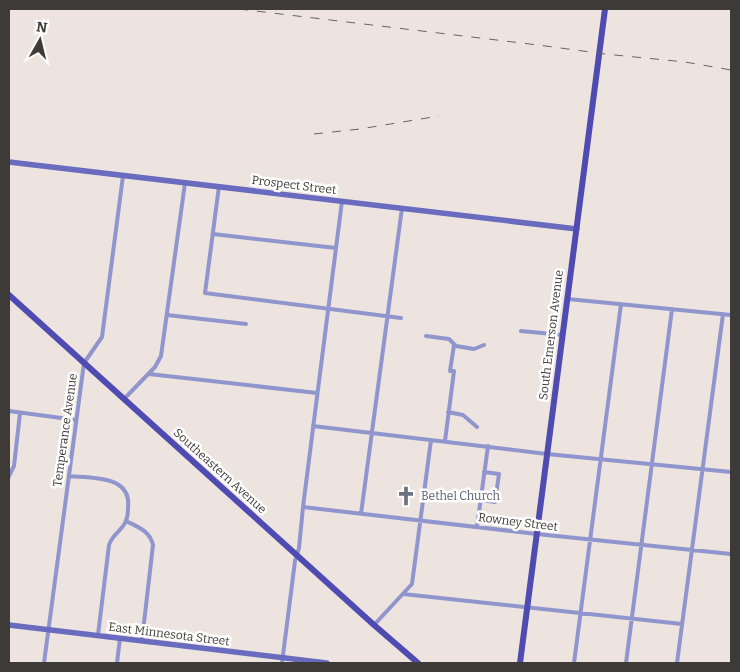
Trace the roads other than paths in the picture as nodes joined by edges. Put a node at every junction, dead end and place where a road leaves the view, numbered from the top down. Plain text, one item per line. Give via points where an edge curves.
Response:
1 (605, 9) edge
2 (9, 162) edge
3 (123, 176) junction
4 (185, 183) junction
5 (219, 186) junction
6 (342, 201) junction
7 (402, 208) junction
8 (576, 229) junction
9 (213, 234) junction
10 (336, 248) junction
11 (9, 295) edge
12 (568, 299) junction
13 (622, 304) junction
14 (328, 308) junction
15 (672, 308) junction
16 (723, 314) junction
17 (167, 315) junction
18 (731, 315) edge
19 (387, 316) junction
20 (401, 318) dead end
21 (246, 324) dead end
22 (521, 331) dead end
23 (426, 336) dead end
24 (563, 336) junction
25 (454, 344) junction
26 (484, 345) dead end
27 (84, 363) junction
28 (149, 374) junction
29 (317, 393) junction
30 (124, 399) junction
31 (9, 411) edge
32 (20, 412) junction
33 (448, 412) junction
34 (76, 420) junction
35 (477, 423) dead end
36 (313, 426) junction
37 (372, 432) junction
38 (430, 440) junction
39 (444, 441) junction
40 (488, 446) junction
41 (547, 454) junction
42 (601, 459) junction
43 (652, 464) junction
44 (703, 469) junction
45 (484, 472) junction
46 (731, 472) edge
47 (9, 476) edge
48 (69, 476) junction
49 (481, 500) junction
50 (303, 507) junction
51 (361, 514) junction
52 (420, 520) junction
53 (126, 521) junction
54 (477, 527) junction
55 (537, 534) junction
56 (591, 540) junction
57 (641, 545) junction
58 (692, 550) junction
59 (731, 554) edge
60 (297, 556) junction
61 (403, 594) junction
62 (527, 608) junction
63 (581, 614) junction
64 (632, 619) junction
65 (9, 624) edge
66 (682, 624) junction
67 (374, 625) junction
68 (49, 629) junction
69 (98, 635) junction
70 (120, 638) junction
71 (142, 640) junction
72 (282, 661) edge
73 (44, 663) edge
74 (117, 663) edge
75 (326, 663) edge
76 (418, 663) edge
77 (520, 663) edge
78 (574, 663) edge
79 (626, 663) edge
80 (677, 663) edge

1 - 8 main road, South Emerson Avenue
2 - 3 main road, Prospect Street
3 - 4 main road, Prospect Street
3 - 27 street, Temperance Avenue via 102,337
4 - 5 main road, Prospect Street
4 - 17 street
5 - 6 main road, Prospect Street
5 - 9 street
6 - 7 main road, Prospect Street
6 - 10 street
7 - 8 main road, Prospect Street
7 - 19 street
8 - 12 main road, South Emerson Avenue
9 - 10 street
9 - 14 street via 206,293
10 - 14 street
11 - 27 main road, Southeastern Avenue
12 - 13 street
12 - 24 main road, South Emerson Avenue
13 - 15 street
13 - 42 street
14 - 19 street
14 - 29 street
15 - 16 street
15 - 43 street
16 - 18 street
16 - 44 street
17 - 21 street
17 - 28 street via 158,365
19 - 20 street
19 - 37 street
22 - 24 street
23 - 25 street via 449,339
24 - 41 main road, South Emerson Avenue
25 - 26 street via 472,349
25 - 33 street
27 - 30 main road, Southeastern Avenue
27 - 34 street, Temperance Avenue
28 - 29 street
28 - 30 street
29 - 36 street
30 - 60 main road, Southeastern Avenue
31 - 32 street
32 - 34 street
32 - 47 street via 14,466
33 - 35 street via 463,415
33 - 39 street
34 - 48 street, Temperance Avenue
36 - 37 street
36 - 50 street
37 - 38 street
37 - 51 street
38 - 39 street
38 - 52 street
39 - 40 street
40 - 41 street
40 - 45 street
41 - 42 street
41 - 55 main road, South Emerson Avenue
42 - 43 street
42 - 56 street
43 - 44 street
43 - 57 street
44 - 46 street
44 - 58 street
45 - 49 street
45 - 49 street via 499,474 495,502
48 - 53 street via 113,481 121,485 129,501
48 - 68 street, Temperance Avenue
49 - 54 street
50 - 51 street, Rowney Street
50 - 60 street
51 - 52 street, Rowney Street
52 - 54 street, Rowney Street
52 - 61 street via 412,584
53 - 69 street via 110,543
53 - 71 street via 146,532 152,545
54 - 55 street, Rowney Street
55 - 56 street, Rowney Street
55 - 62 main road, South Emerson Avenue
56 - 57 street, Rowney Street
56 - 63 street
57 - 58 street, Rowney Street
57 - 64 street
58 - 59 street, Rowney Street
58 - 66 street
60 - 67 main road, Southeastern Avenue
60 - 72 street
61 - 62 street
61 - 67 street
62 - 63 street
62 - 77 main road, South Emerson Avenue
63 - 64 street
63 - 78 street
64 - 66 street
64 - 79 street
65 - 68 main road, East Minnesota Street
66 - 80 street
67 - 76 main road, Southeastern Avenue
68 - 69 main road, East Minnesota Street
68 - 73 street, Temperance Avenue
69 - 70 main road, East Minnesota Street
70 - 71 main road, East Minnesota Street
70 - 74 street
71 - 72 main road, East Minnesota Street
72 - 75 main road, East Minnesota Street

